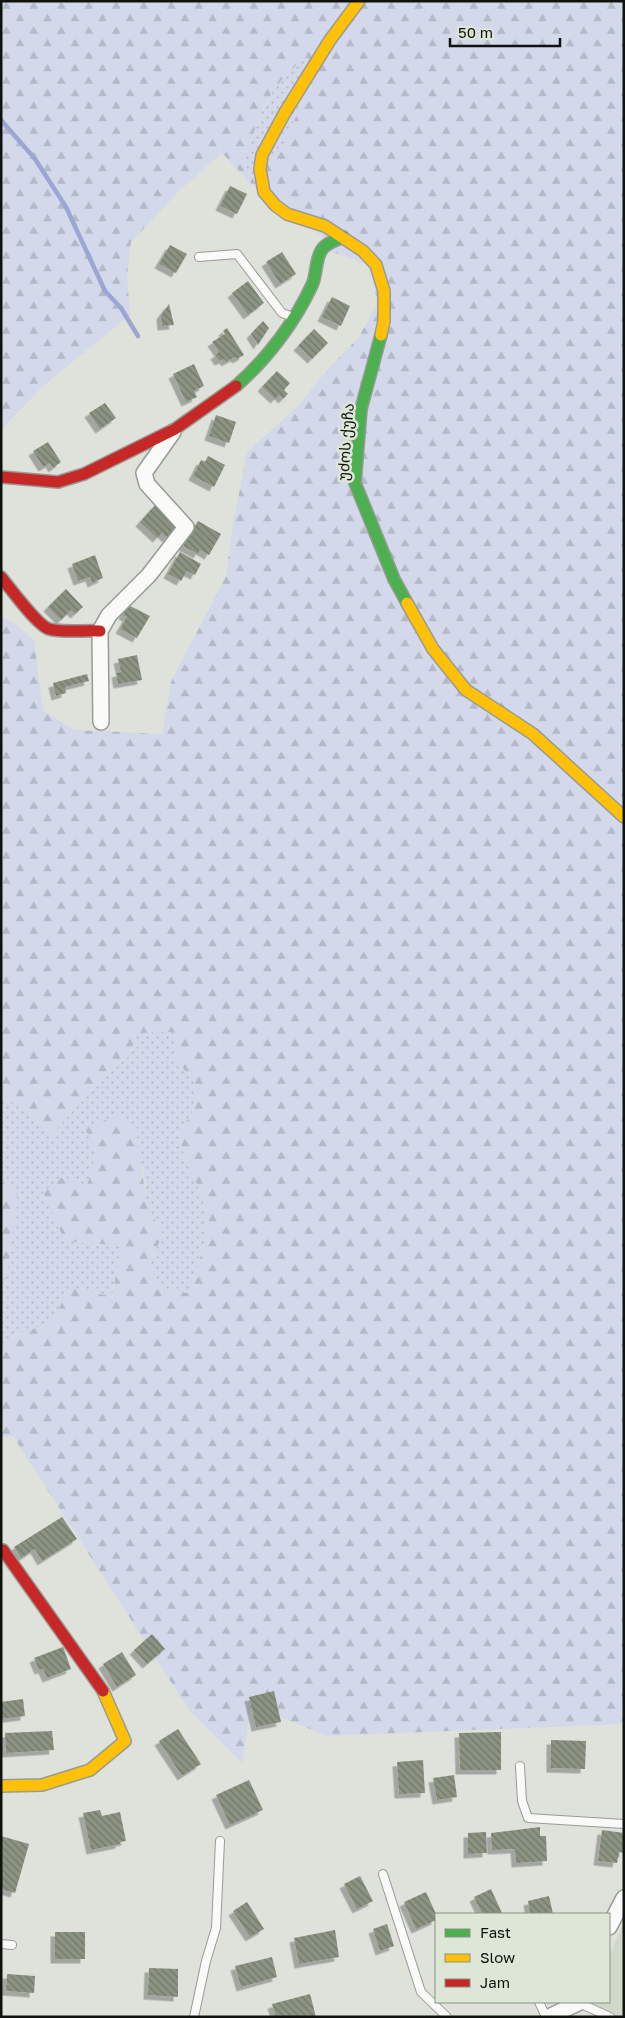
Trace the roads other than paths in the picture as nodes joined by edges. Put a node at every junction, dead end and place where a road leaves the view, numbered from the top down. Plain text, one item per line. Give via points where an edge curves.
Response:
1 (359, 1) edge
2 (343, 237) junction
3 (199, 257) dead end
4 (295, 318) junction
5 (175, 429) junction
6 (1, 477) edge
7 (1, 578) edge
8 (100, 631) junction
9 (101, 722) dead end
10 (624, 816) edge
11 (3, 1550) dead end
12 (520, 1766) dead end
13 (1, 1786) edge
14 (624, 1824) edge
15 (220, 1841) dead end
16 (383, 1874) dead end
17 (624, 1898) edge
18 (610, 1925) edge
19 (1, 1944) edge
20 (12, 1945) dead end
21 (540, 2003) edge
22 (579, 2003) edge
23 (194, 2017) edge
24 (447, 2017) edge
25 (548, 2017) edge
26 (610, 2017) edge

1 - 2 street, უძოს ქუჩა via 330,40 279,123 262,155 260,169 264,192 275,206 287,214 326,226
2 - 4 street via 326,245 320,252 313,283
2 - 10 street, უძოს ქუჩა via 363,250 376,265 384,291 384,321 361,408 355,483 394,579 433,649 466,690 532,734
3 - 4 lane via 237,254 282,313
4 - 5 street via 251,373
5 - 6 street via 84,474 58,482
5 - 8 street via 144,473 147,484 186,527 149,575 109,615
7 - 8 street via 25,604 34,620 49,629
8 - 9 street
11 - 13 street via 104,1692 125,1742 90,1770 42,1785
12 - 14 lane via 522,1801 528,1818
15 - 23 lane via 216,1928
16 - 24 lane via 421,1992
17 - 18 street
19 - 20 lane
21 - 25 lane
22 - 25 street
22 - 26 lane

